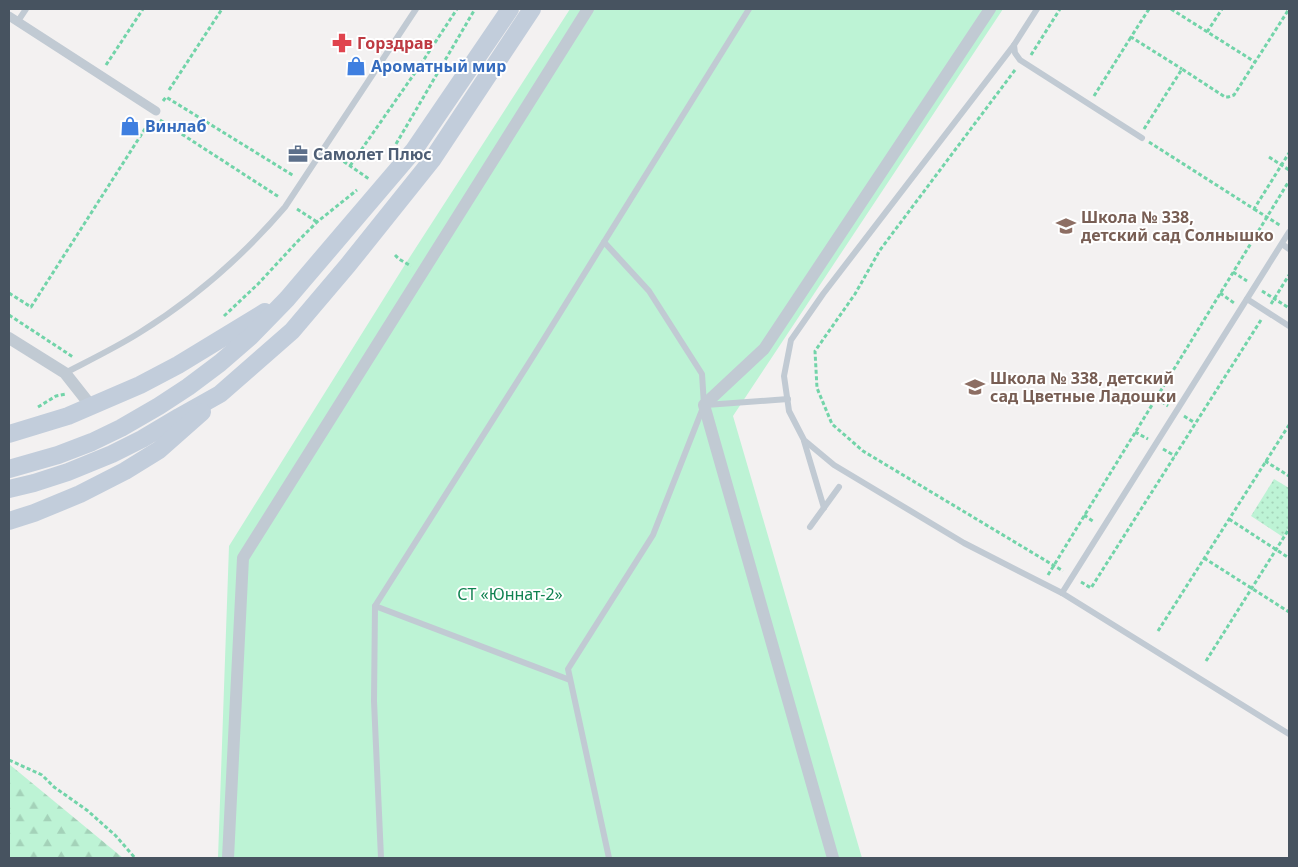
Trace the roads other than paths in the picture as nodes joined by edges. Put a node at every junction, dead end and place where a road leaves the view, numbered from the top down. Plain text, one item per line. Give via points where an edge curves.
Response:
1 (26, 9) edge
2 (416, 9) edge
3 (532, 9) edge
4 (588, 9) edge
5 (749, 9) edge
6 (990, 9) edge
7 (1036, 9) edge
8 (505, 11) edge
9 (9, 16) edge
10 (18, 21) junction
11 (1014, 45) junction
12 (156, 111) road end
13 (1142, 134) road end
14 (1289, 232) edge
15 (604, 242) junction
16 (1282, 244) junction
17 (1289, 249) edge
18 (287, 299) junction
19 (1246, 299) junction
20 (1289, 326) edge
21 (9, 338) edge
22 (65, 373) junction
23 (220, 394) junction
24 (788, 399) junction
25 (704, 405) junction
26 (91, 406) junction
27 (9, 434) edge
28 (804, 440) junction
29 (9, 469) edge
30 (839, 487) dead end
31 (9, 489) edge
32 (824, 508) junction
33 (9, 521) edge
34 (810, 527) dead end
35 (1062, 592) junction
36 (375, 606) junction
37 (570, 680) junction
38 (1289, 734) edge
39 (228, 858) edge
40 (381, 858) edge
41 (610, 858) edge
42 (833, 858) edge

1 - 10 lane
2 - 22 lane via 285,207 264,232 174,309
3 - 23 main road via 432,160 348,265 292,331
4 - 39 street via 243,558
5 - 15 lane
6 - 25 street via 764,349
7 - 11 lane
8 - 18 main road via 414,150
9 - 10 street
10 - 12 street
11 - 13 lane via 1020,60
11 - 24 lane via 791,340 784,376
14 - 16 lane
15 - 25 lane via 649,291 702,374
15 - 36 lane
16 - 17 lane
16 - 19 lane
18 - 26 main road via 178,365
18 - 29 main road via 220,363 159,406 92,442
19 - 20 lane
19 - 35 lane
21 - 22 street
22 - 26 street
23 - 31 main road via 112,454 68,472
23 - 33 main road via 142,462 80,494
24 - 25 lane
24 - 28 lane via 789,411
25 - 37 lane via 653,535 568,669
25 - 42 street
26 - 27 main road
28 - 32 lane
28 - 35 lane via 834,465 964,543
30 - 32 lane
32 - 34 lane
35 - 38 lane
36 - 37 lane
36 - 40 lane via 374,701
37 - 41 lane

